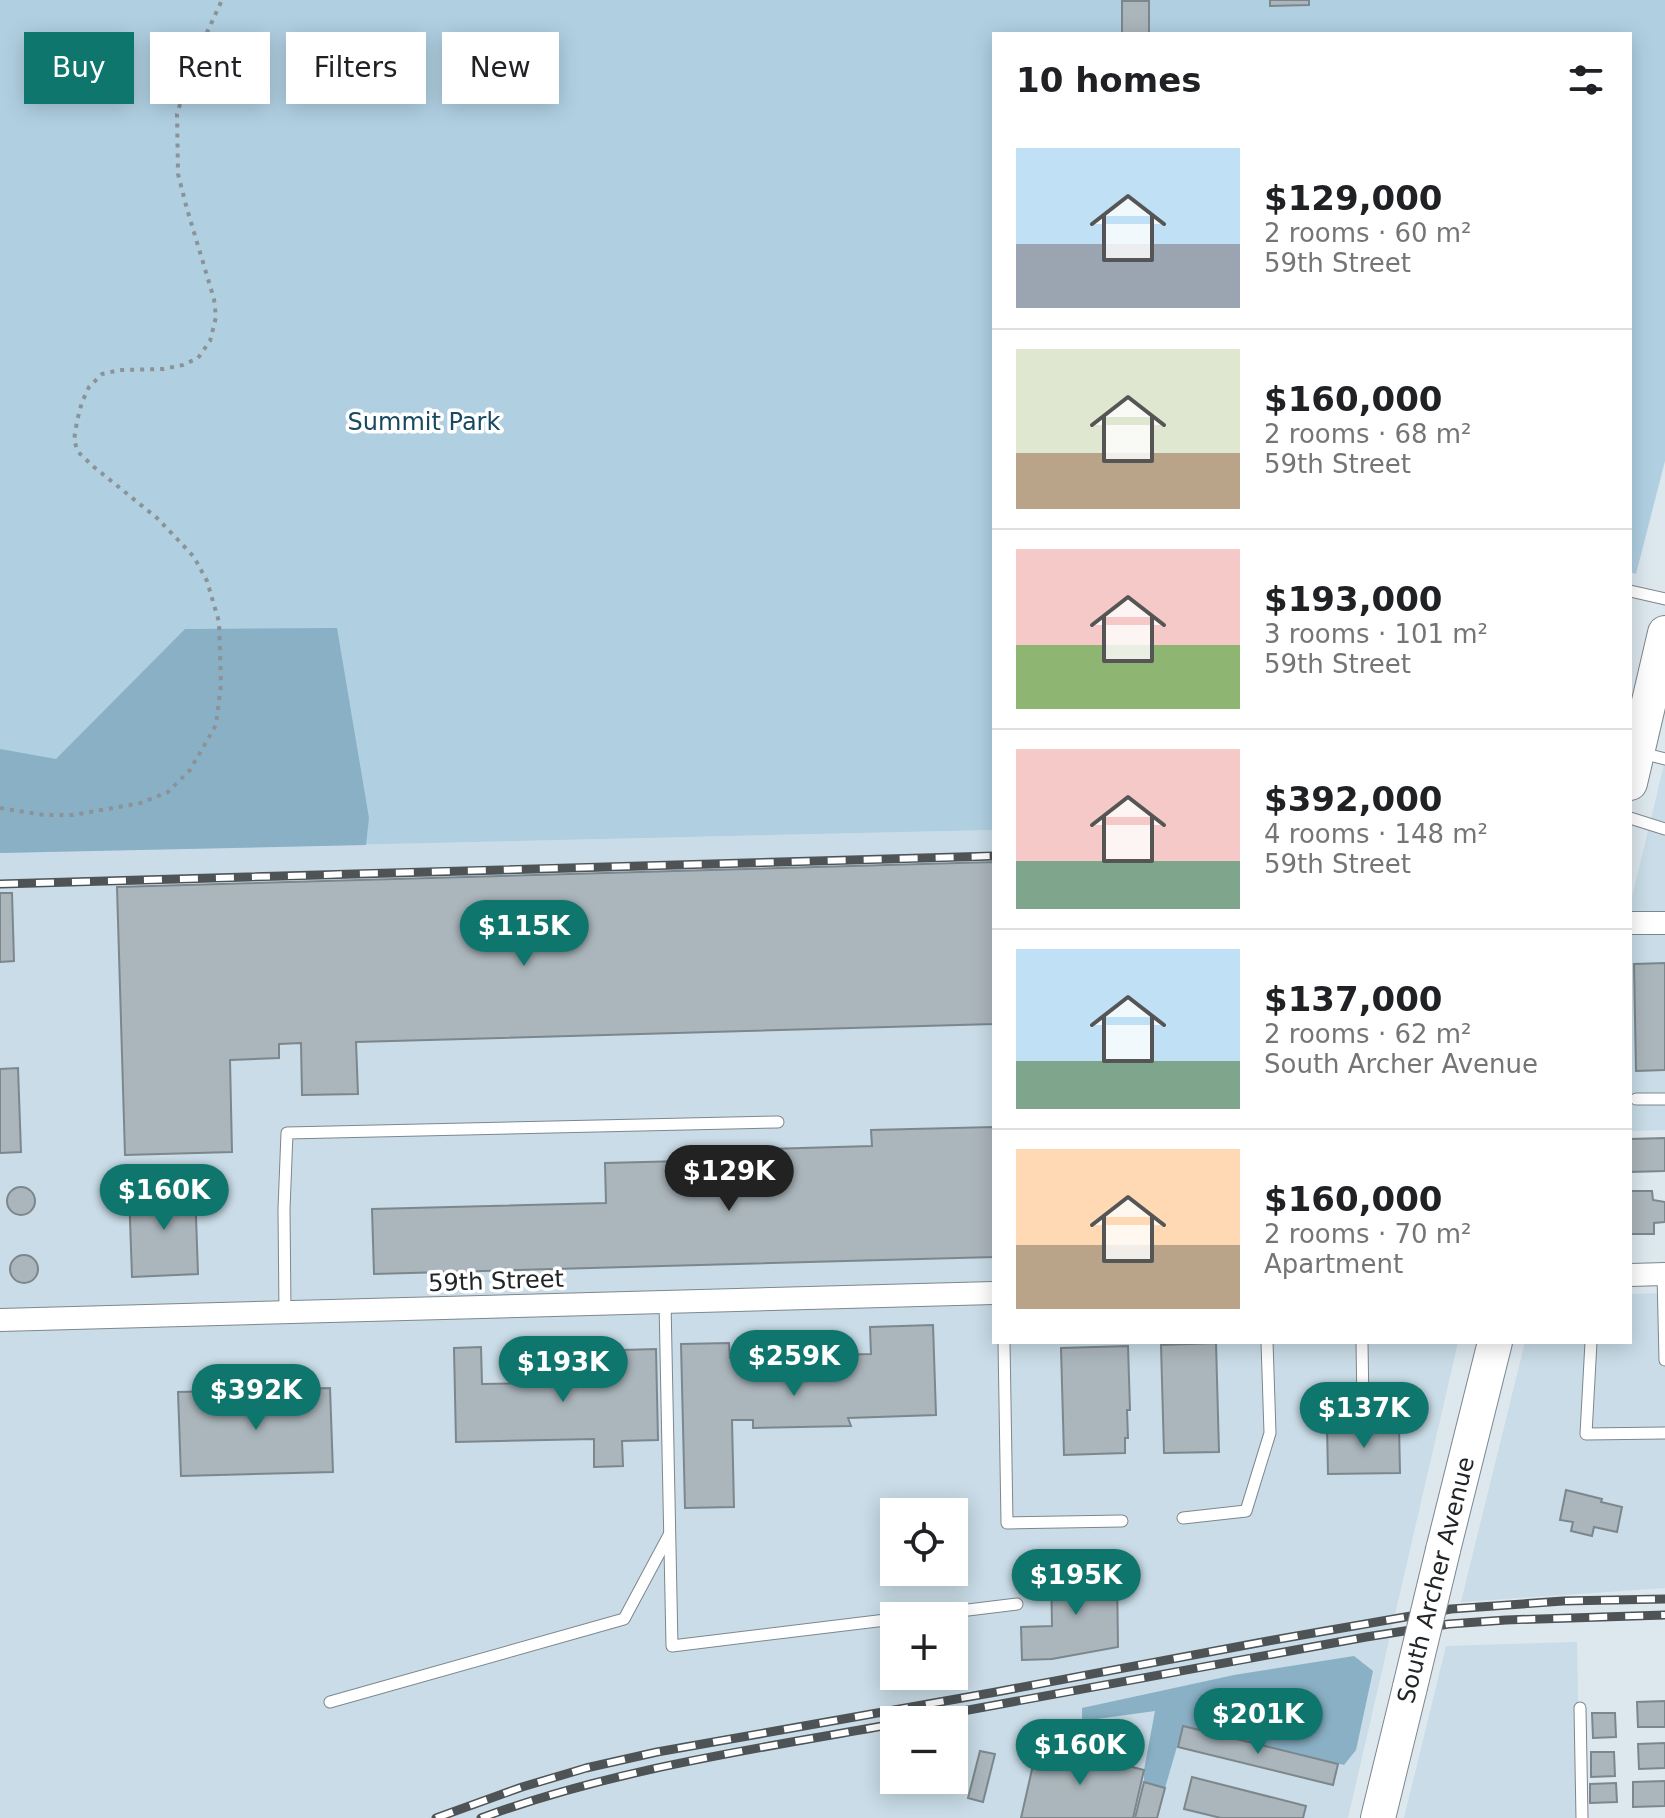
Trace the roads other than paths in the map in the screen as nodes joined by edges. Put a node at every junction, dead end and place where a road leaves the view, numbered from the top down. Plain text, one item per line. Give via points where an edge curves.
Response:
1 (1632, 591) edge
2 (1665, 599) edge
3 (1665, 633) edge
4 (1644, 765) edge
5 (1632, 819) edge
6 (1665, 829) edge
7 (1632, 923) edge
8 (1665, 923) edge
9 (1636, 1099) dead end
10 (1665, 1099) edge
11 (778, 1122) dead end
12 (1664, 1274) edge
13 (1632, 1275) edge
14 (992, 1293) edge
15 (665, 1302) junction
16 (285, 1312) junction
17 (0, 1320) edge
18 (1004, 1344) edge
19 (1267, 1344) edge
20 (1362, 1344) edge
21 (1494, 1344) edge
22 (1591, 1344) edge
23 (1665, 1360) edge
24 (1363, 1407) dead end
25 (1665, 1433) edge
26 (1183, 1518) dead end
27 (1122, 1521) dead end
28 (670, 1534) junction
29 (1017, 1604) dead end
30 (968, 1610) edge
31 (880, 1621) edge
32 (330, 1702) dead end
33 (1580, 1708) dead end
34 (1378, 1818) edge
35 (1582, 1818) edge

1 - 2 lane
3 - 4 main road
5 - 6 lane
7 - 8 street
9 - 10 lane
11 - 16 lane via 287,1133
12 - 13 street
12 - 23 lane
14 - 15 street, 59th Street
15 - 16 street, 59th Street
15 - 28 lane
16 - 17 street, 59th Street
18 - 27 lane via 1007,1523
19 - 26 lane via 1270,1433 1246,1511
20 - 24 lane
21 - 34 main road, South Archer Avenue, bridge
22 - 25 lane via 1586,1434
28 - 31 lane via 672,1646
28 - 32 lane via 624,1619
29 - 30 lane
33 - 35 lane

